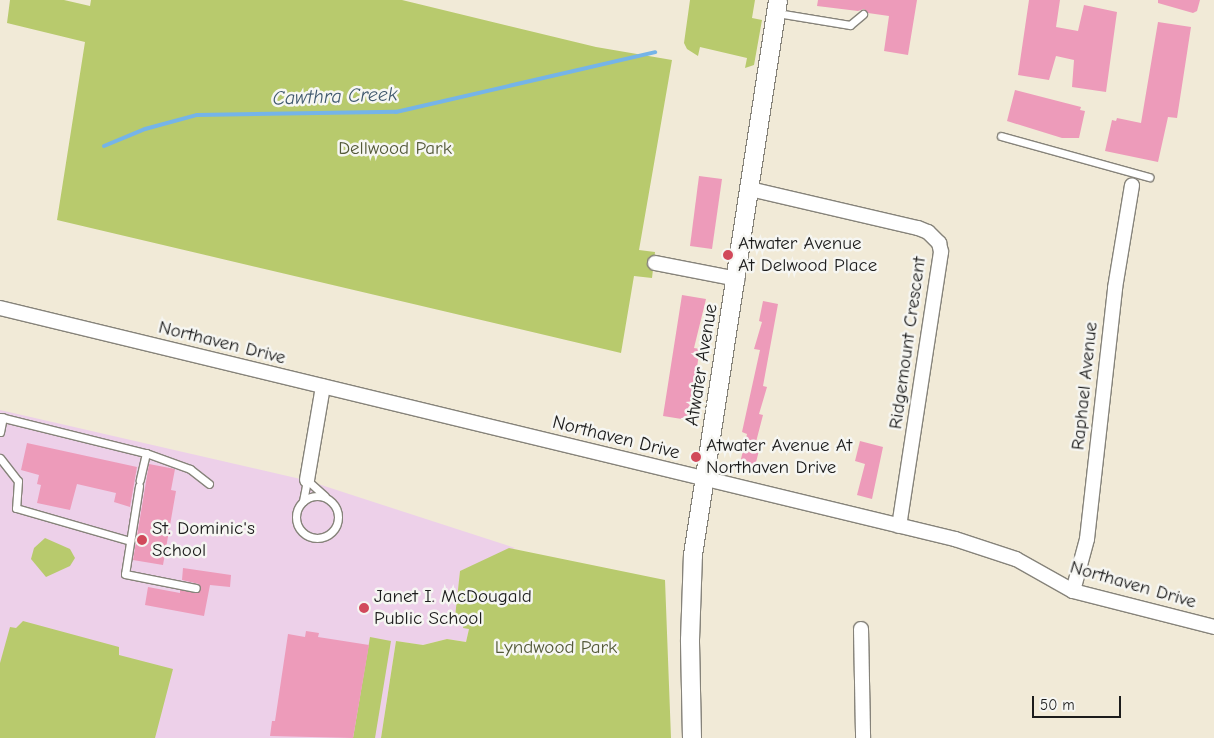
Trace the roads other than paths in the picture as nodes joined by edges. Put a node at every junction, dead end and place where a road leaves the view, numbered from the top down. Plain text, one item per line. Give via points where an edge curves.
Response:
1 (777, 6) edge
2 (863, 14) dead end
3 (1001, 136) dead end
4 (1149, 177) dead end
5 (1132, 185) dead end
6 (750, 189) junction
7 (655, 263) dead end
8 (737, 279) junction
9 (0, 308) edge
10 (323, 386) junction
11 (1, 417) edge
12 (0, 432) edge
13 (146, 453) junction
14 (0, 458) edge
15 (307, 480) junction
16 (704, 480) junction
17 (209, 484) dead end
18 (331, 500) junction
19 (303, 501) junction
20 (899, 526) junction
21 (130, 541) junction
22 (196, 588) dead end
23 (1072, 591) junction
24 (1214, 627) edge
25 (861, 629) dead end
26 (692, 738) edge
27 (863, 738) edge

1 - 2 lane via 850,24
1 - 6 street, Atwater Avenue
3 - 4 lane
5 - 23 street, Raphael Avenue via 1115,288 1088,531
6 - 8 street, Atwater Avenue
6 - 20 street, Ridgemount Crescent via 918,228 928,232 939,243 941,252
7 - 8 street
8 - 16 street, Atwater Avenue
9 - 10 street, Northaven Drive
10 - 15 street
10 - 16 street, Northaven Drive
11 - 12 lane
11 - 13 lane
13 - 17 lane via 190,469
13 - 21 lane
14 - 21 lane via 18,481 16,508
15 - 18 lane
15 - 19 lane
16 - 20 street, Northaven Drive
16 - 26 street, Atwater Avenue via 690,590
18 - 19 lane via 317,496
18 - 19 lane via 338,511 338,523 322,539 307,536 297,525 297,510
20 - 23 street, Northaven Drive via 995,550
21 - 22 lane via 125,574
23 - 24 street, Northaven Drive
25 - 27 street

